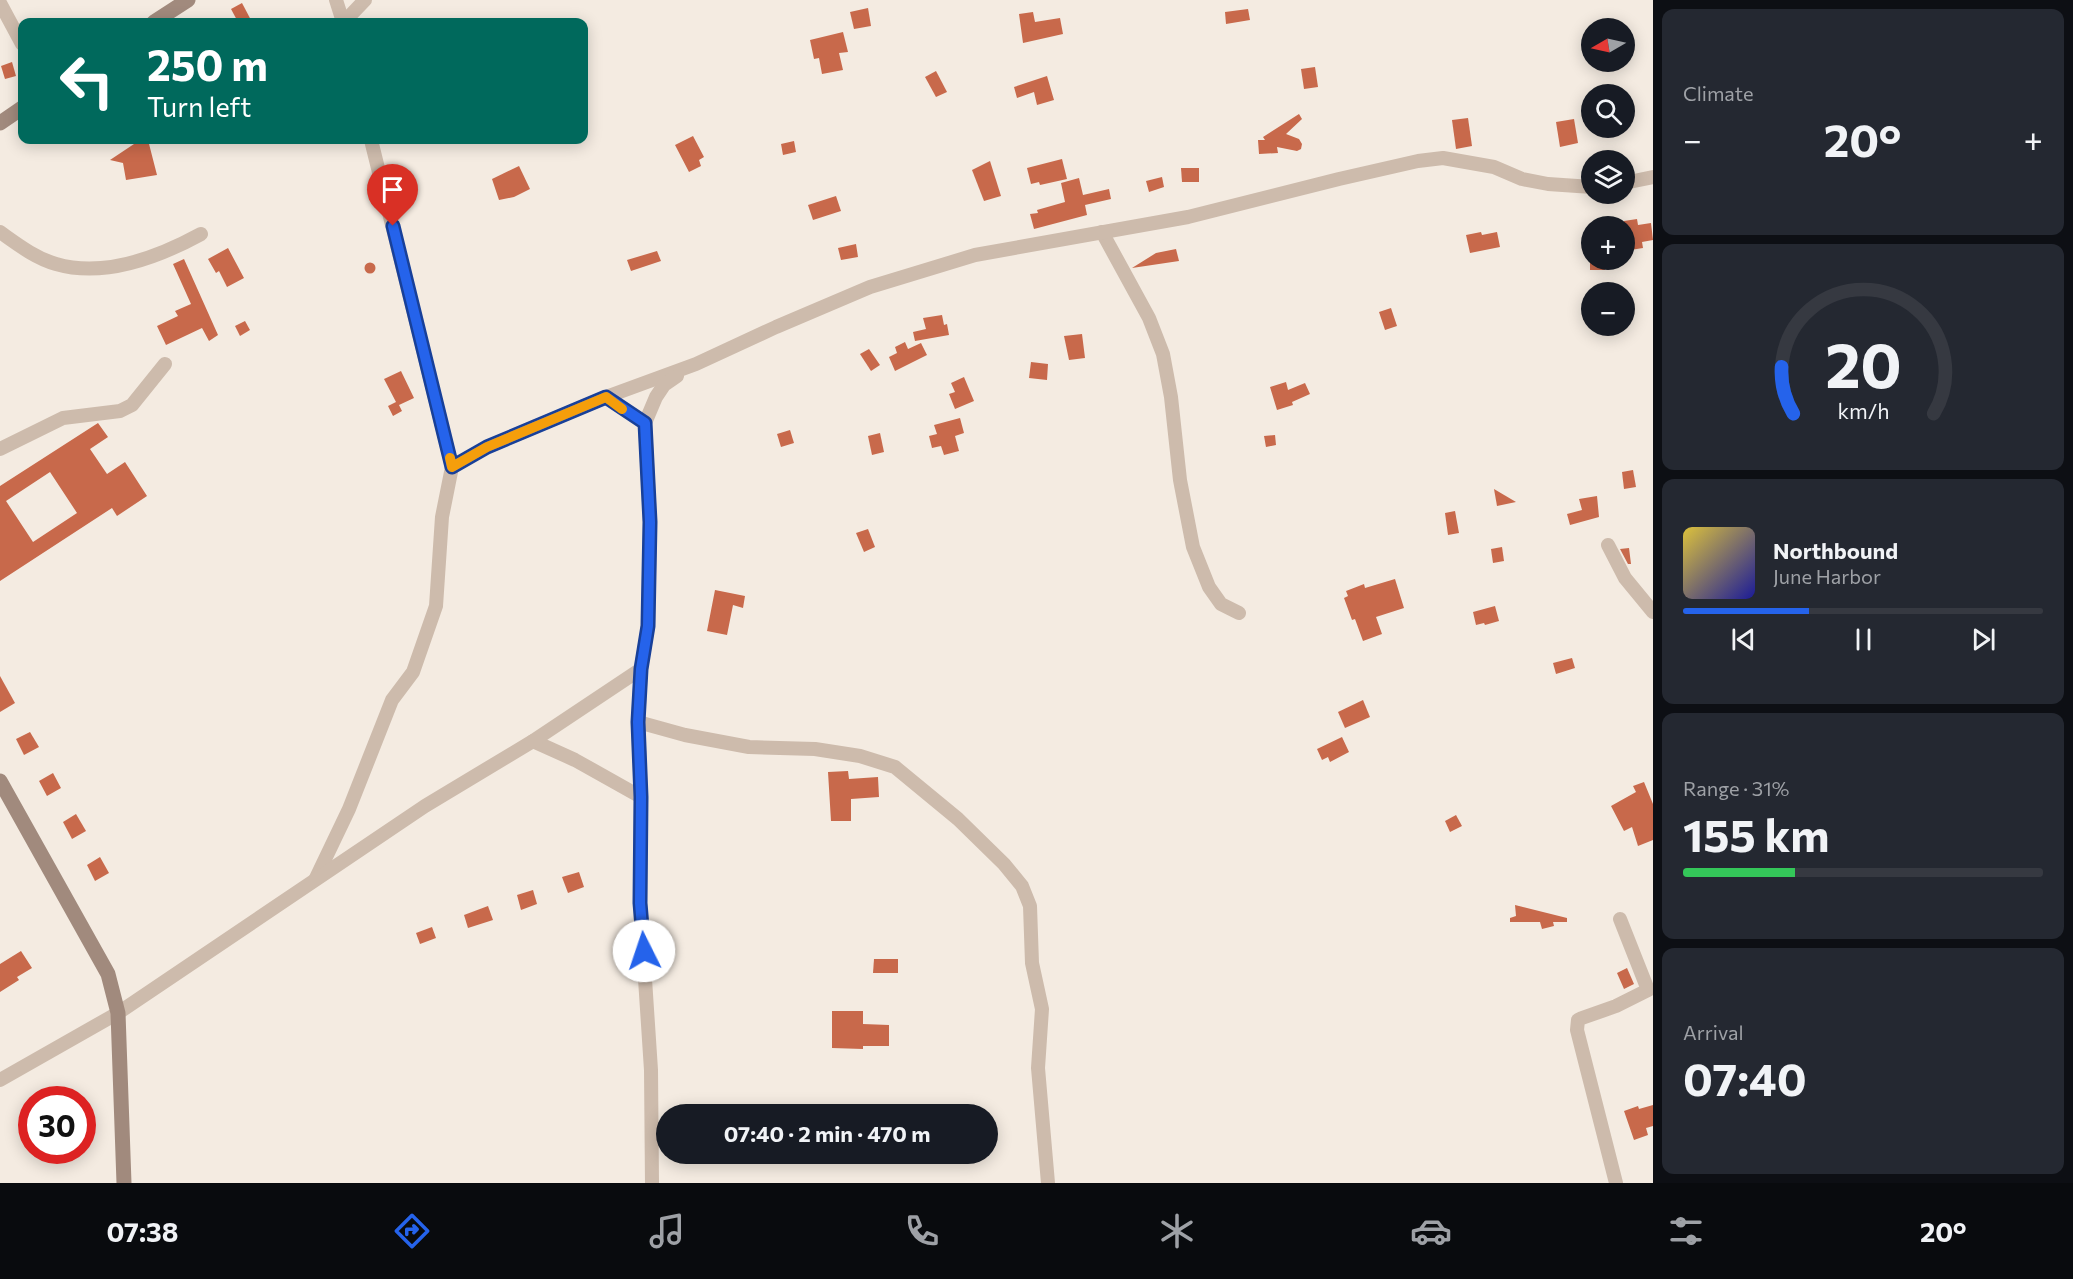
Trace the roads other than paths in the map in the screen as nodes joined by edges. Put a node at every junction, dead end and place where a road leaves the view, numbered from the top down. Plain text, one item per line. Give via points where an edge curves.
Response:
1 (188, 0) edge
2 (336, 0) edge
3 (364, 0) edge
4 (0, 3) edge
5 (160, 18) edge
6 (342, 18) edge
7 (347, 18) edge
8 (18, 37) edge
9 (18, 111) edge
10 (0, 123) edge
11 (372, 144) edge
12 (1653, 177) edge
13 (1635, 181) edge
14 (1581, 186) edge
15 (0, 232) edge
16 (1102, 232) junction
17 (201, 234) dead end
18 (165, 364) dead end
19 (696, 364) junction
20 (606, 397) junction
21 (645, 423) junction
22 (0, 449) edge
23 (452, 467) junction
24 (1608, 545) dead end
25 (1653, 612) edge
26 (1239, 613) dead end
27 (641, 669) junction
28 (638, 722) junction
29 (532, 741) junction
30 (0, 781) edge
31 (641, 797) junction
32 (316, 878) junction
33 (1620, 919) dead end
34 (1650, 989) edge
35 (118, 1013) junction
36 (0, 1080) edge
37 (124, 1183) edge
38 (652, 1183) edge
39 (1048, 1183) edge
40 (1616, 1183) edge

1 - 5 street
2 - 6 street
3 - 7 street
4 - 8 street
9 - 10 street
11 - 23 street
12 - 13 street
14 - 16 street via 1522,179 1494,167 1443,158 1188,217
15 - 17 street via 38,257 56,264 94,269 167,251
16 - 19 street via 975,255 870,287
16 - 26 street via 1149,318 1163,354 1193,547 1209,587 1221,604
18 - 22 street via 132,405 120,411 63,418
19 - 20 street
19 - 21 street via 664,385
20 - 21 street
20 - 23 street via 487,447
21 - 27 street via 650,522 648,626
23 - 32 street via 442,517 436,606 413,672 392,700 349,809
24 - 25 street via 1624,578
27 - 28 street
27 - 29 street
28 - 31 street
28 - 39 street via 748,747 815,749 860,756 895,767 958,819 1004,864 1022,886 1030,906 1032,963 1042,1009 1038,1068
29 - 31 street
29 - 32 street
30 - 35 street via 108,974
31 - 38 street via 640,903 651,1070
32 - 35 street
33 - 34 street
34 - 40 street via 1577,1023
35 - 36 street
35 - 37 street

